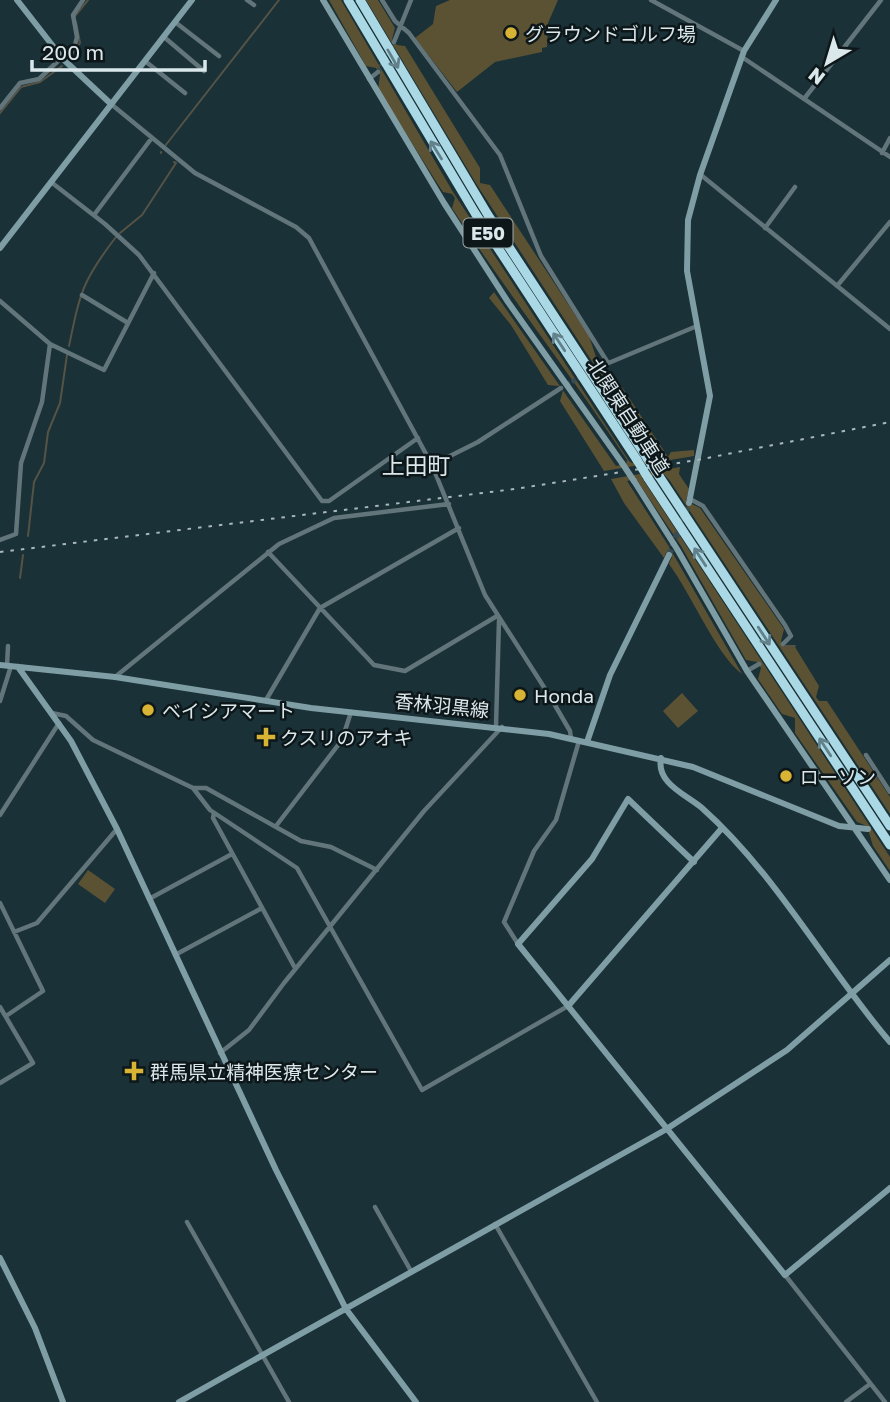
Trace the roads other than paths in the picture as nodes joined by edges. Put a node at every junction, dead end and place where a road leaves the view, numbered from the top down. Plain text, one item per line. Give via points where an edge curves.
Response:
1 (16, 0) edge
2 (83, 0) edge
3 (192, 0) edge
4 (247, 0) edge
5 (323, 0) edge
6 (348, 0) edge
7 (360, 0) edge
8 (382, 0) edge
9 (411, 0) edge
10 (651, 0) edge
11 (776, 0) edge
12 (881, 0) edge
13 (254, 5) dead end
14 (175, 22) junction
15 (400, 26) junction
16 (164, 37) junction
17 (394, 42) tunnel mouth
18 (743, 54) junction
19 (219, 56) dead end
20 (63, 59) junction
21 (145, 61) junction
22 (204, 71) dead end
23 (378, 72) tunnel mouth
24 (368, 79) junction
25 (185, 93) dead end
26 (804, 99) junction
27 (111, 104) junction
28 (0, 108) edge
29 (890, 138) edge
30 (151, 139) junction
31 (882, 153) junction
32 (890, 158) edge
33 (700, 175) junction
34 (51, 183) junction
35 (795, 187) dead end
36 (94, 215) junction
37 (890, 222) edge
38 (765, 228) junction
39 (0, 248) edge
40 (154, 273) junction
41 (837, 286) junction
42 (82, 295) dead end
43 (2, 303) edge
44 (0, 312) edge
45 (128, 323) junction
46 (697, 326) junction
47 (890, 329) edge
48 (50, 344) junction
49 (608, 363) junction
50 (599, 367) tunnel mouth
51 (561, 388) tunnel mouth
52 (418, 438) junction
53 (432, 465) junction
54 (690, 501) joint
55 (449, 504) junction
56 (459, 528) junction
57 (0, 540) edge
58 (268, 552) junction
59 (668, 555) tunnel mouth
60 (320, 608) junction
61 (498, 618) junction
62 (783, 644) dead end
63 (8, 646) dead end
64 (759, 664) dead end
65 (9, 666) edge
66 (747, 671) junction
67 (116, 677) junction
68 (266, 700) junction
69 (0, 701) edge
70 (351, 712) junction
71 (52, 713) junction
72 (59, 723) junction
73 (499, 726) junction
74 (571, 738) junction
75 (579, 740) junction
76 (587, 742) junction
77 (866, 755) dead end
78 (661, 758) junction
79 (193, 788) junction
80 (890, 792) edge
81 (214, 813) junction
82 (0, 815) edge
83 (276, 826) junction
84 (890, 827) edge
85 (722, 828) junction
86 (117, 829) junction
87 (857, 829) junction
88 (868, 830) dead end
89 (890, 845) edge
90 (232, 854) junction
91 (694, 862) junction
92 (377, 870) junction
93 (890, 880) edge
94 (149, 899) junction
95 (0, 903) edge
96 (262, 908) junction
97 (330, 926) junction
98 (14, 932) junction
99 (519, 944) junction
100 (175, 955) junction
101 (890, 960) edge
102 (295, 968) junction
103 (851, 996) junction
104 (569, 1005) junction
105 (0, 1007) edge
106 (6, 1016) junction
107 (890, 1042) edge
108 (220, 1053) junction
109 (0, 1083) edge
110 (665, 1130) junction
111 (890, 1188) edge
112 (374, 1207) dead end
113 (187, 1222) dead end
114 (495, 1223) junction
115 (0, 1258) edge
116 (411, 1271) junction
117 (785, 1275) junction
118 (346, 1309) junction
119 (262, 1355) junction
120 (871, 1384) junction
121 (63, 1402) edge
122 (179, 1402) edge
123 (289, 1402) edge
124 (416, 1402) edge
125 (597, 1402) edge
126 (846, 1402) edge
127 (885, 1402) edge

1 - 20 street
2 - 20 street via 73,15 77,43
3 - 14 street
4 - 13 street
5 - 24 street
89 -> 6 highway, 北関東自動車道 / E50, bridge via 475,213
7 -> 84 highway, 北関東自動車道 / E50, bridge via 456,163
8 - 15 street
9 - 15 street
10 - 18 street
11 - 18 street
12 - 26 street
14 - 16 street
14 - 19 street
15 - 17 street
15 - 49 street via 500,155 541,256
16 - 21 street
16 - 22 street
18 - 26 street
18 - 33 street
20 - 27 street
20 - 28 street via 39,79 20,83
21 - 25 street
21 - 27 street
23 - 24 street
24 - 66 street, bridge via 498,286 634,481
26 - 31 street
27 - 30 street
27 - 34 street
29 - 31 street
30 - 36 street
30 - 52 street via 195,173 307,235
31 - 32 street
33 - 38 street
33 - 46 street via 685,248
34 - 36 street
34 - 39 street
35 - 38 street
36 - 40 street
37 - 41 street
38 - 41 street
40 - 45 street
40 - 52 street via 322,501 329,501
41 - 47 street
42 - 45 street
43 - 44 street
43 - 48 street
45 - 48 street via 104,370
46 - 49 street
46 - 54 street via 710,396
48 - 57 street via 42,402 20,463 16,534
49 - 50 street
51 - 53 street via 478,442
52 - 53 street
53 - 55 street
54 - 62 street via 703,506 785,625 791,636
55 - 56 street
55 - 58 street via 334,518
56 - 60 street
56 - 61 street
58 - 60 street
58 - 67 street
59 - 76 street via 607,684
60 - 61 street via 374,665 405,671
60 - 68 street
61 - 73 street
61 - 74 street via 549,695
63 - 65 street
64 - 66 street
65 - 67 street, 香林羽黒線
65 - 69 street
65 - 71 street
66 - 87 street
67 - 68 street, 香林羽黒線
68 - 70 street, 香林羽黒線
70 - 73 street, 香林羽黒線
70 - 83 street via 342,740
71 - 72 street
71 - 79 street via 66,716 93,740
72 - 82 street
72 - 86 street
73 - 74 street, 香林羽黒線
73 - 92 street
74 - 75 street, 香林羽黒線
75 - 76 street, 香林羽黒線
75 - 99 street via 556,820 534,850 504,922
76 - 78 street, 香林羽黒線
77 - 80 street
78 - 85 street via 664,779
78 - 87 street, 香林羽黒線
79 - 81 street
79 - 83 street via 206,788
81 - 90 street
81 - 97 street via 292,862
83 - 92 street via 301,841 331,847
85 - 91 street
85 - 103 street via 769,878
86 - 94 street
86 - 98 street via 37,923
87 - 88 street, 香林羽黒線
87 - 93 street
90 - 94 street
90 - 96 street
91 - 99 street via 628,799 592,859
91 - 104 street
92 - 97 street
94 - 100 street
95 - 98 street
96 - 100 street
96 - 102 street
97 - 102 street
97 - 104 street via 422,1090
98 - 106 street via 43,991
99 - 104 street
100 - 108 street
101 - 103 street
102 - 108 street via 249,1030
103 - 107 street
103 - 110 street via 787,1050
104 - 110 street
105 - 106 street
106 - 109 street via 33,1063
108 - 118 street
110 - 114 street
110 - 117 street
111 - 117 street
112 - 116 street
113 - 119 street
114 - 116 street
114 - 125 street
115 - 121 street
116 - 118 street
117 - 120 street
118 - 119 street
118 - 124 street
119 - 122 street
119 - 123 street
120 - 126 street
120 - 127 street

